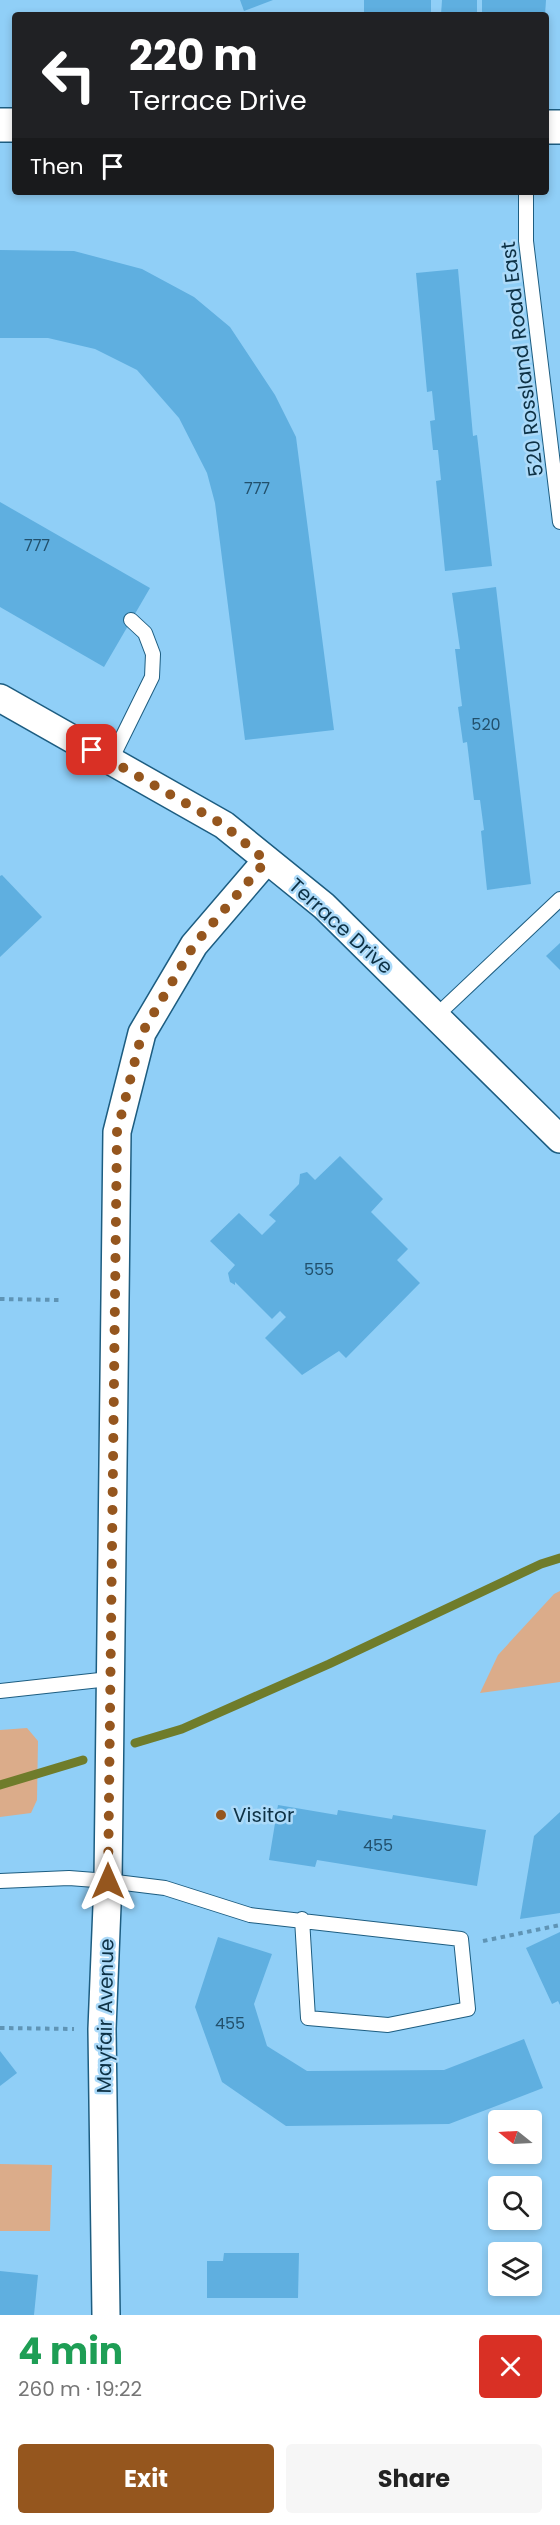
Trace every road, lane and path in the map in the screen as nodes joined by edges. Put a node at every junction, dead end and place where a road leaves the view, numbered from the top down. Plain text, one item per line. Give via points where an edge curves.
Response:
1 (526, 195) edge
2 (560, 522) edge
3 (131, 620) dead end
4 (0, 698) edge
5 (111, 760) junction
6 (266, 861) junction
7 (560, 899) edge
8 (437, 1015) junction
9 (560, 1139) edge
10 (0, 1299) edge
11 (60, 1300) dead end
12 (109, 1679) junction
13 (0, 1691) edge
14 (0, 1881) edge
15 (108, 1881) junction
16 (302, 1920) junction
17 (560, 1925) edge
18 (462, 1946) junction
19 (0, 2028) edge
20 (102, 2029) junction
21 (106, 2315) edge

1 - 2 lane, 520 Rossland Road East via 526,241
3 - 5 lane via 145,633 153,654 152,677
4 - 5 street, Terrace Drive
5 - 6 street, Terrace Drive via 224,825
6 - 8 street, Terrace Drive via 324,906
6 - 12 street, Mayfair Avenue via 194,945 142,1033 117,1132
7 - 8 lane
8 - 9 street, Terrace Drive
10 - 11 path
12 - 13 lane
12 - 15 street, Mayfair Avenue
14 - 15 lane
15 - 16 lane via 165,1888 250,1915
15 - 20 street, Mayfair Avenue
16 - 18 lane via 461,1939
16 - 18 lane via 308,2018 388,2025 468,2009
17 - 18 path
19 - 20 path
20 - 21 street, Mayfair Avenue

